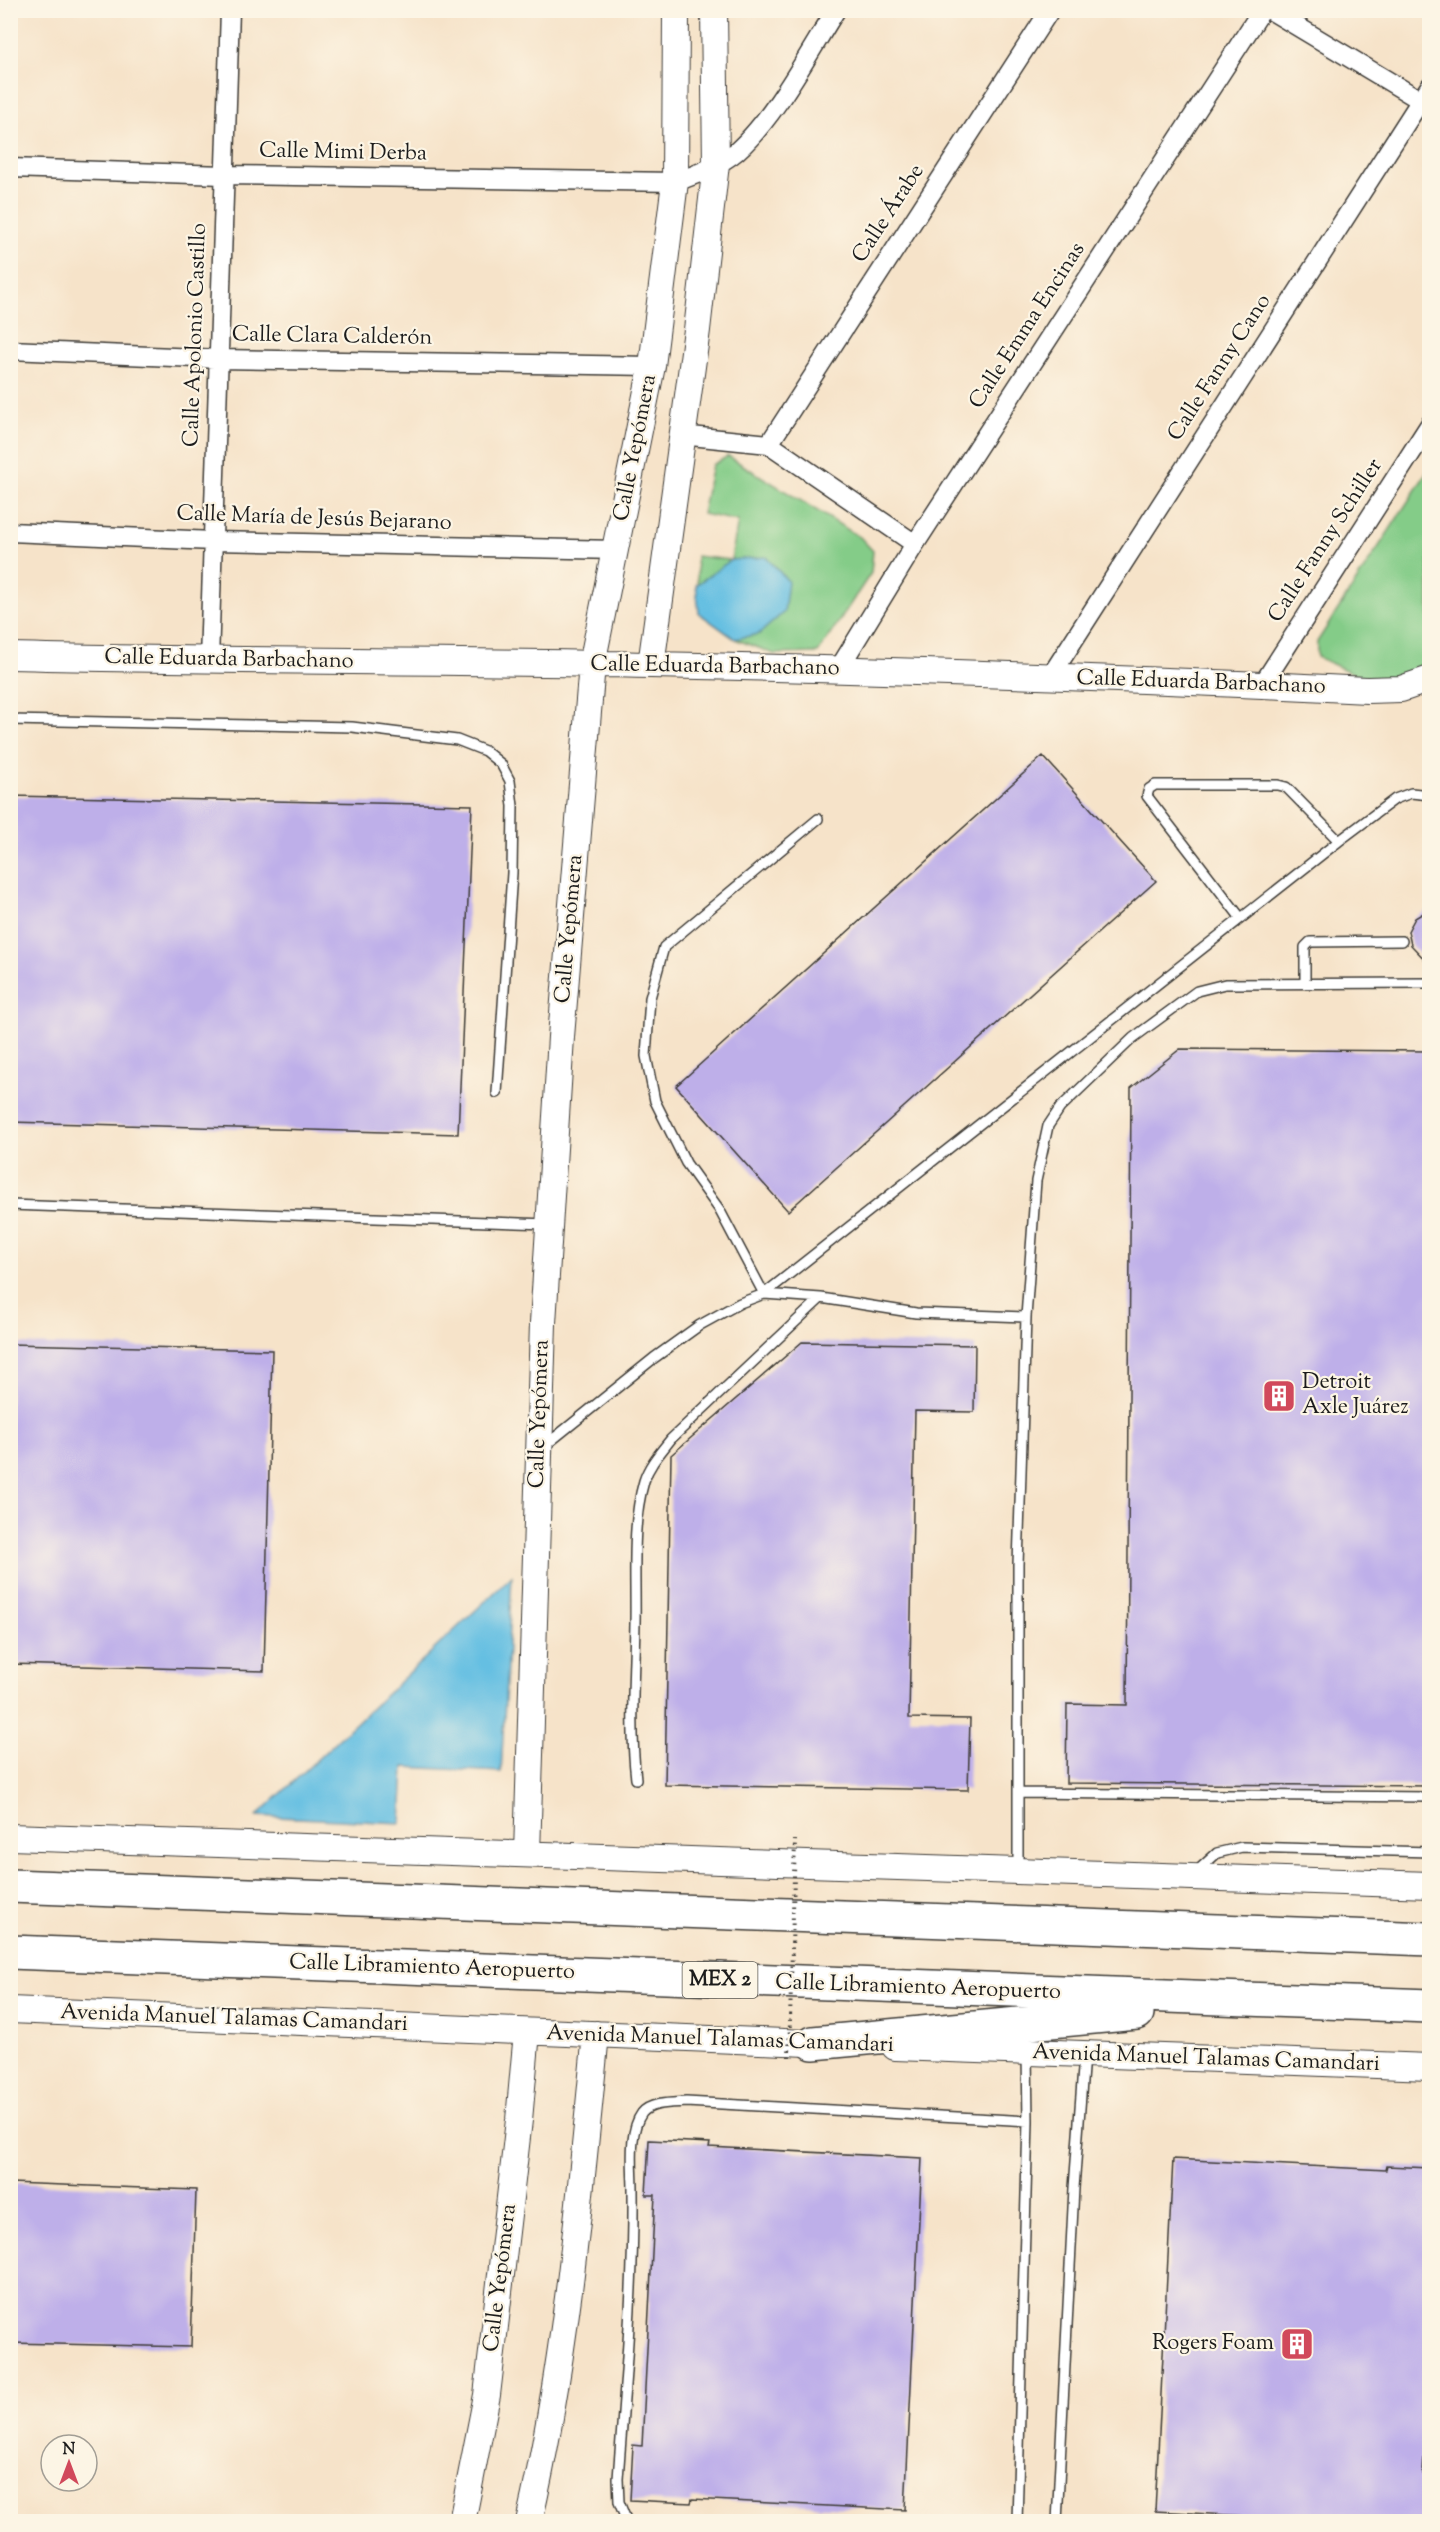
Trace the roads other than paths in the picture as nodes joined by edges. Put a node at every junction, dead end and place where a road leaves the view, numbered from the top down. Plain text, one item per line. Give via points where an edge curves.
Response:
1 (230, 10) edge
2 (676, 10) edge
3 (714, 10) edge
4 (836, 10) edge
5 (1050, 10) edge
6 (1262, 10) edge
7 (1270, 10) edge
8 (1426, 98) edge
9 (716, 165) junction
10 (10, 168) edge
11 (224, 175) junction
12 (675, 182) junction
13 (10, 350) edge
14 (220, 359) junction
15 (652, 366) junction
16 (1430, 424) edge
17 (681, 435) junction
18 (769, 444) junction
19 (10, 532) edge
20 (213, 541) junction
21 (915, 544) junction
22 (617, 550) junction
23 (10, 656) edge
24 (209, 661) junction
25 (592, 664) junction
26 (651, 664) junction
27 (838, 670) junction
28 (1050, 676) junction
29 (1424, 682) edge
30 (1262, 685) junction
31 (10, 720) edge
32 (1430, 795) edge
33 (818, 819) dead end
34 (1339, 841) junction
35 (1240, 917) junction
36 (1402, 941) dead end
37 (1305, 982) junction
38 (1430, 983) edge
39 (497, 1093) dead end
40 (10, 1204) edge
41 (547, 1224) junction
42 (764, 1294) junction
43 (821, 1298) junction
44 (1026, 1317) junction
45 (539, 1450) junction
46 (636, 1779) dead end
47 (1018, 1793) junction
48 (1430, 1797) edge
49 (10, 1838) edge
50 (1430, 1852) edge
51 (527, 1854) junction
52 (1018, 1871) junction
53 (1190, 1877) junction
54 (1430, 1885) edge
55 (10, 1886) edge
56 (1430, 1940) edge
57 (10, 1952) edge
58 (1270, 2001) junction
59 (1430, 2006) edge
60 (10, 2010) edge
61 (527, 2032) junction
62 (596, 2034) junction
63 (801, 2050) junction
64 (1027, 2054) junction
65 (1084, 2055) junction
66 (1430, 2067) edge
67 (1028, 2121) junction
68 (462, 2522) edge
69 (529, 2522) edge
70 (627, 2522) edge
71 (1017, 2522) edge
72 (1056, 2522) edge

1 - 11 street, Calle Apolonio Castillo
2 - 12 main road, Calle Yepómera
3 - 9 main road, Calle Yepómera
4 - 9 street via 755,131
5 - 18 street, Calle Árabe
6 - 21 street, Calle Emma Encinas
7 - 8 street
8 - 28 street, Calle Fanny Cano
9 - 12 street
9 - 17 main road, Calle Yepómera via 698,330
10 - 11 street, Calle Mimi Derba
11 - 12 street, Calle Mimi Derba
11 - 14 street, Calle Apolonio Castillo
12 - 15 main road, Calle Yepómera
13 - 14 street, Calle Clara Calderón
14 - 15 street, Calle Clara Calderón
14 - 20 street, Calle Apolonio Castillo
15 - 22 main road, Calle Yepómera
16 - 30 street, Calle Fanny Schiller
17 - 18 street
17 - 26 main road, Calle Yepómera
18 - 21 street
19 - 20 street, Calle María de Jesús Bejarano
20 - 22 street, Calle María de Jesús Bejarano
20 - 24 street, Calle Apolonio Castillo
21 - 27 street, Calle Emma Encinas
22 - 25 main road, Calle Yepómera
23 - 24 main road, Calle Eduarda Barbachano
24 - 25 main road, Calle Eduarda Barbachano
25 - 26 main road, Calle Eduarda Barbachano
25 - 41 main road, Calle Yepómera
26 - 27 main road, Calle Eduarda Barbachano
27 - 28 main road, Calle Eduarda Barbachano
28 - 30 main road, Calle Eduarda Barbachano
29 - 30 main road, Calle Eduarda Barbachano via 1385,690
31 - 39 lane via 352,727 457,740 485,751 501,764 510,781 513,806
32 - 34 lane via 1411,793 1395,799
33 - 42 lane via 664,947 650,998 646,1056 655,1101 686,1163 718,1209
34 - 35 lane
34 - 35 lane via 1287,787 1155,785 1149,789 1148,796
35 - 42 lane
36 - 37 lane via 1310,942 1305,947
37 - 38 lane
37 - 44 lane via 1225,984 1197,991 1133,1038 1060,1108 1048,1126 1036,1181
40 - 41 lane
41 - 45 main road, Calle Yepómera
42 - 43 lane
42 - 45 lane via 700,1325
43 - 44 lane via 916,1313
43 - 46 lane via 671,1439 653,1461 645,1480 638,1512 636,1565
44 - 47 lane via 1018,1565
45 - 51 main road, Calle Yepómera
47 - 48 lane
47 - 52 lane
49 - 51 main road
50 - 53 lane via 1242,1846 1217,1852
51 - 52 main road
52 - 53 main road
53 - 54 main road
55 - 56 highway
57 - 58 highway, Calle Libramiento Aeropuerto / MEX 2
58 - 59 highway, Calle Libramiento Aeropuerto / MEX 2
58 - 63 highway
60 - 61 main road, Avenida Manuel Talamas Camandari
61 - 62 main road, Avenida Manuel Talamas Camandari
61 - 68 main road, Calle Yepómera via 487,2395
62 - 63 main road, Avenida Manuel Talamas Camandari
62 - 69 main road via 561,2363
63 - 64 main road, Avenida Manuel Talamas Camandari
64 - 65 main road, Avenida Manuel Talamas Camandari
64 - 67 lane
65 - 66 main road, Avenida Manuel Talamas Camandari
65 - 72 lane
67 - 70 lane via 686,2102 655,2106 643,2112 633,2150 633,2269 618,2479 619,2502
67 - 71 lane

